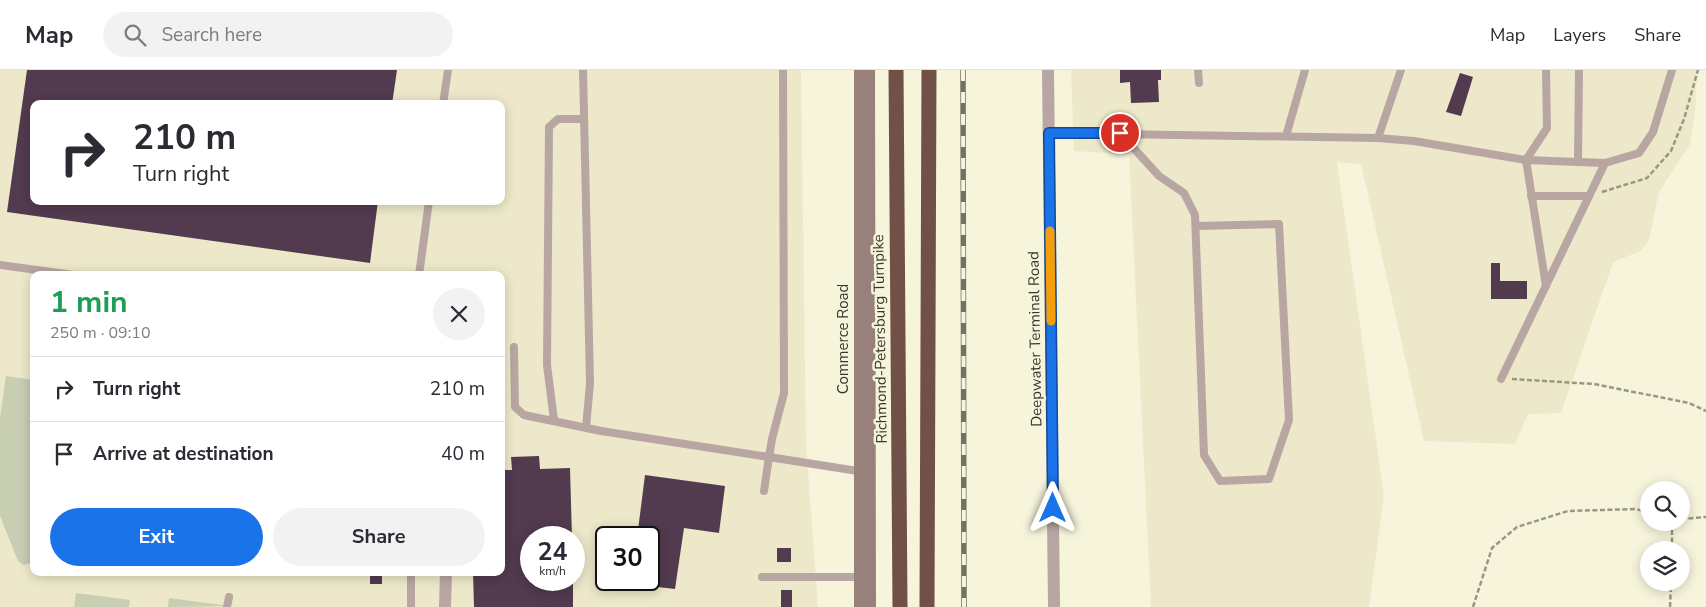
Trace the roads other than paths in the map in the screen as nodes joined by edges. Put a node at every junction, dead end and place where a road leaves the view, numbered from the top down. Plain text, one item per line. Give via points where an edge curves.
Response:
1 (448, 70) edge
2 (583, 70) edge
3 (783, 70) edge
4 (860, 70) edge
5 (869, 70) edge
6 (896, 70) edge
7 (929, 70) edge
8 (1048, 70) edge
9 (1198, 70) edge
10 (1306, 70) edge
11 (1401, 70) edge
12 (1546, 70) edge
13 (1578, 70) edge
14 (1672, 70) edge
15 (1199, 83) dead end
16 (444, 100) edge
17 (584, 119) junction
18 (1049, 133) junction
19 (1120, 133) junction
20 (1286, 136) junction
21 (1378, 138) junction
22 (1526, 160) junction
23 (1578, 162) junction
24 (1605, 163) junction
25 (1531, 196) junction
26 (1589, 196) junction
27 (428, 205) edge
28 (1196, 226) junction
29 (0, 265) edge
30 (44, 271) edge
31 (419, 271) edge
32 (1546, 286) junction
33 (514, 347) dead end
34 (1501, 379) road end
35 (554, 420) junction
36 (586, 428) junction
37 (769, 457) junction
38 (866, 472) junction
39 (764, 491) dead end
40 (411, 576) edge
41 (446, 576) edge
42 (762, 577) dead end
43 (865, 577) junction
44 (229, 596) dead end
45 (227, 607) edge
46 (411, 607) edge
47 (445, 607) edge
48 (860, 607) edge
49 (870, 607) edge
50 (900, 607) edge
51 (928, 607) edge
52 (1054, 607) edge

1 - 16 lane
2 - 17 lane
3 - 37 lane via 784,393
4 - 38 main road, Commerce Road
5 - 38 main road, Commerce Road
6 - 50 highway, Richmond-Petersburg Turnpike
7 - 51 highway
8 - 18 street, Deepwater Terminal Road
9 - 15 lane
10 - 20 lane
11 - 21 lane
12 - 22 lane via 1547,128
13 - 23 lane
14 - 24 lane via 1653,132 1639,153
17 - 35 lane via 558,120 549,127 547,365
17 - 36 lane via 590,382
18 - 19 lane
18 - 52 street, Deepwater Terminal Road
19 - 20 lane
19 - 28 lane via 1159,176 1184,193 1196,215
20 - 21 lane
21 - 22 lane
22 - 23 lane
22 - 25 lane
23 - 24 lane
24 - 26 lane
25 - 26 lane
25 - 32 lane
26 - 32 lane
27 - 31 lane
28 - 28 lane via 1204,455 1220,481 1269,479 1289,420 1278,224
29 - 30 lane
32 - 34 lane
33 - 35 lane via 515,407 524,414
35 - 36 lane
36 - 37 lane
37 - 38 lane
37 - 39 lane
38 - 43 main road, Commerce Road
40 - 46 lane
41 - 47 street
42 - 43 lane
43 - 48 main road, Commerce Road
43 - 49 main road, Commerce Road
44 - 45 lane

